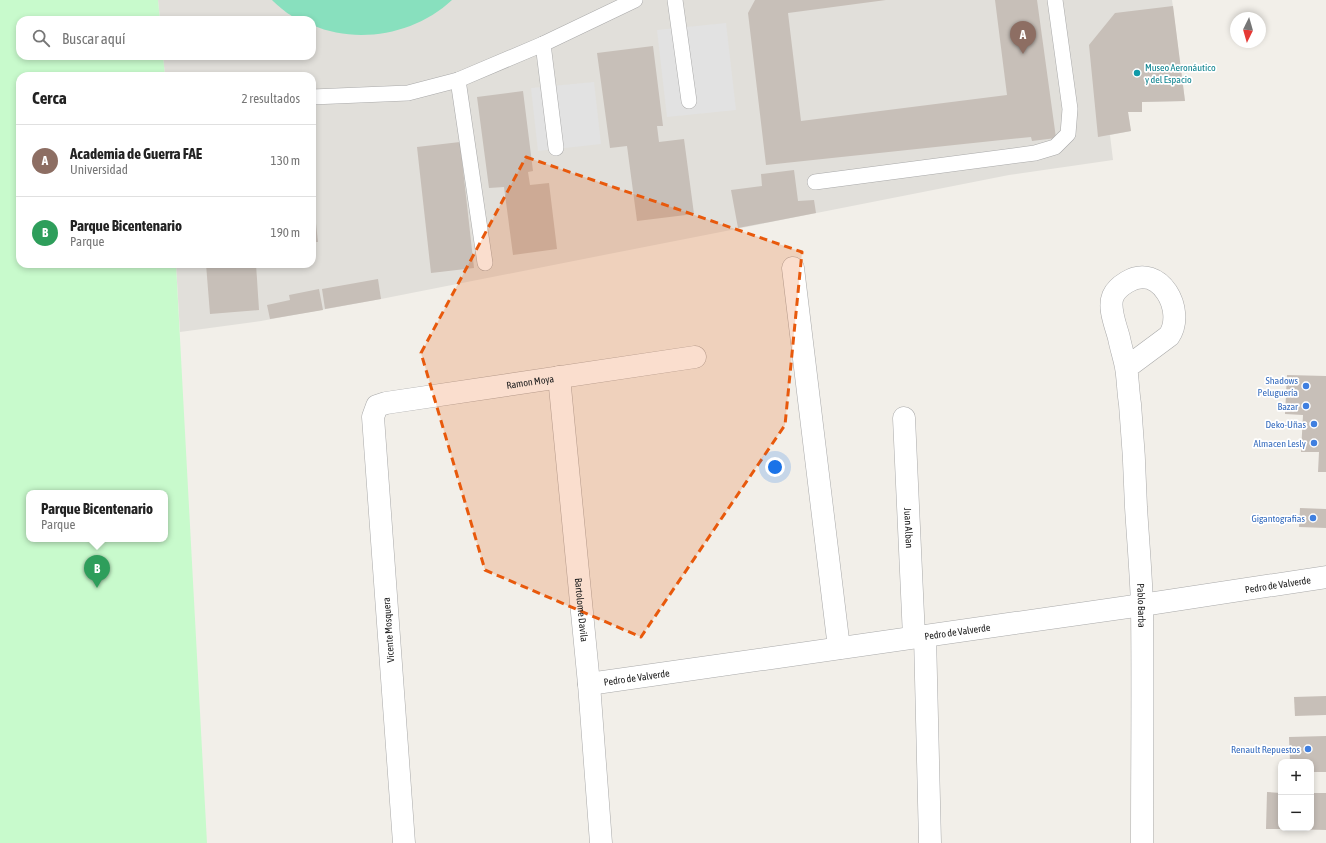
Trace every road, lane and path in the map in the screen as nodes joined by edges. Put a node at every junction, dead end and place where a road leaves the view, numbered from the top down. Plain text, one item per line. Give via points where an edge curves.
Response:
1 (635, 0) edge
2 (675, 0) edge
3 (1055, 0) edge
4 (543, 44) junction
5 (458, 80) junction
6 (316, 96) edge
7 (689, 101) dead end
8 (556, 148) dead end
9 (815, 182) dead end
10 (485, 263) dead end
11 (794, 268) dead end
12 (695, 357) dead end
13 (1126, 368) dead end
14 (559, 377) junction
15 (373, 417) joint
16 (904, 418) dead end
17 (1326, 577) edge
18 (1142, 605) junction
19 (919, 637) junction
20 (839, 648) junction
21 (589, 684) junction
22 (404, 843) edge
23 (601, 843) edge
24 (930, 843) edge
25 (1142, 843) edge

1 - 4 lane
2 - 7 lane
3 - 9 lane via 1070,109 1068,134 1055,147 1035,153
4 - 5 lane
4 - 8 lane
5 - 6 lane via 408,93
5 - 10 lane
11 - 20 street
12 - 14 street, Ramon Moya
13 - 18 street, Pablo Barba
14 - 15 street, Ramon Moya via 386,402 377,406
14 - 21 street, Bartolome Davila
15 - 22 street, Vicente Mosquera
16 - 19 street, Juan Alban
17 - 18 street, Pedro de Valverde
18 - 19 street, Pedro de Valverde
18 - 25 street, Pablo Barba
19 - 20 street, Pedro de Valverde
19 - 24 street, Juan Alban
20 - 21 street, Pedro de Valverde
21 - 23 street, Bartolome Davila

